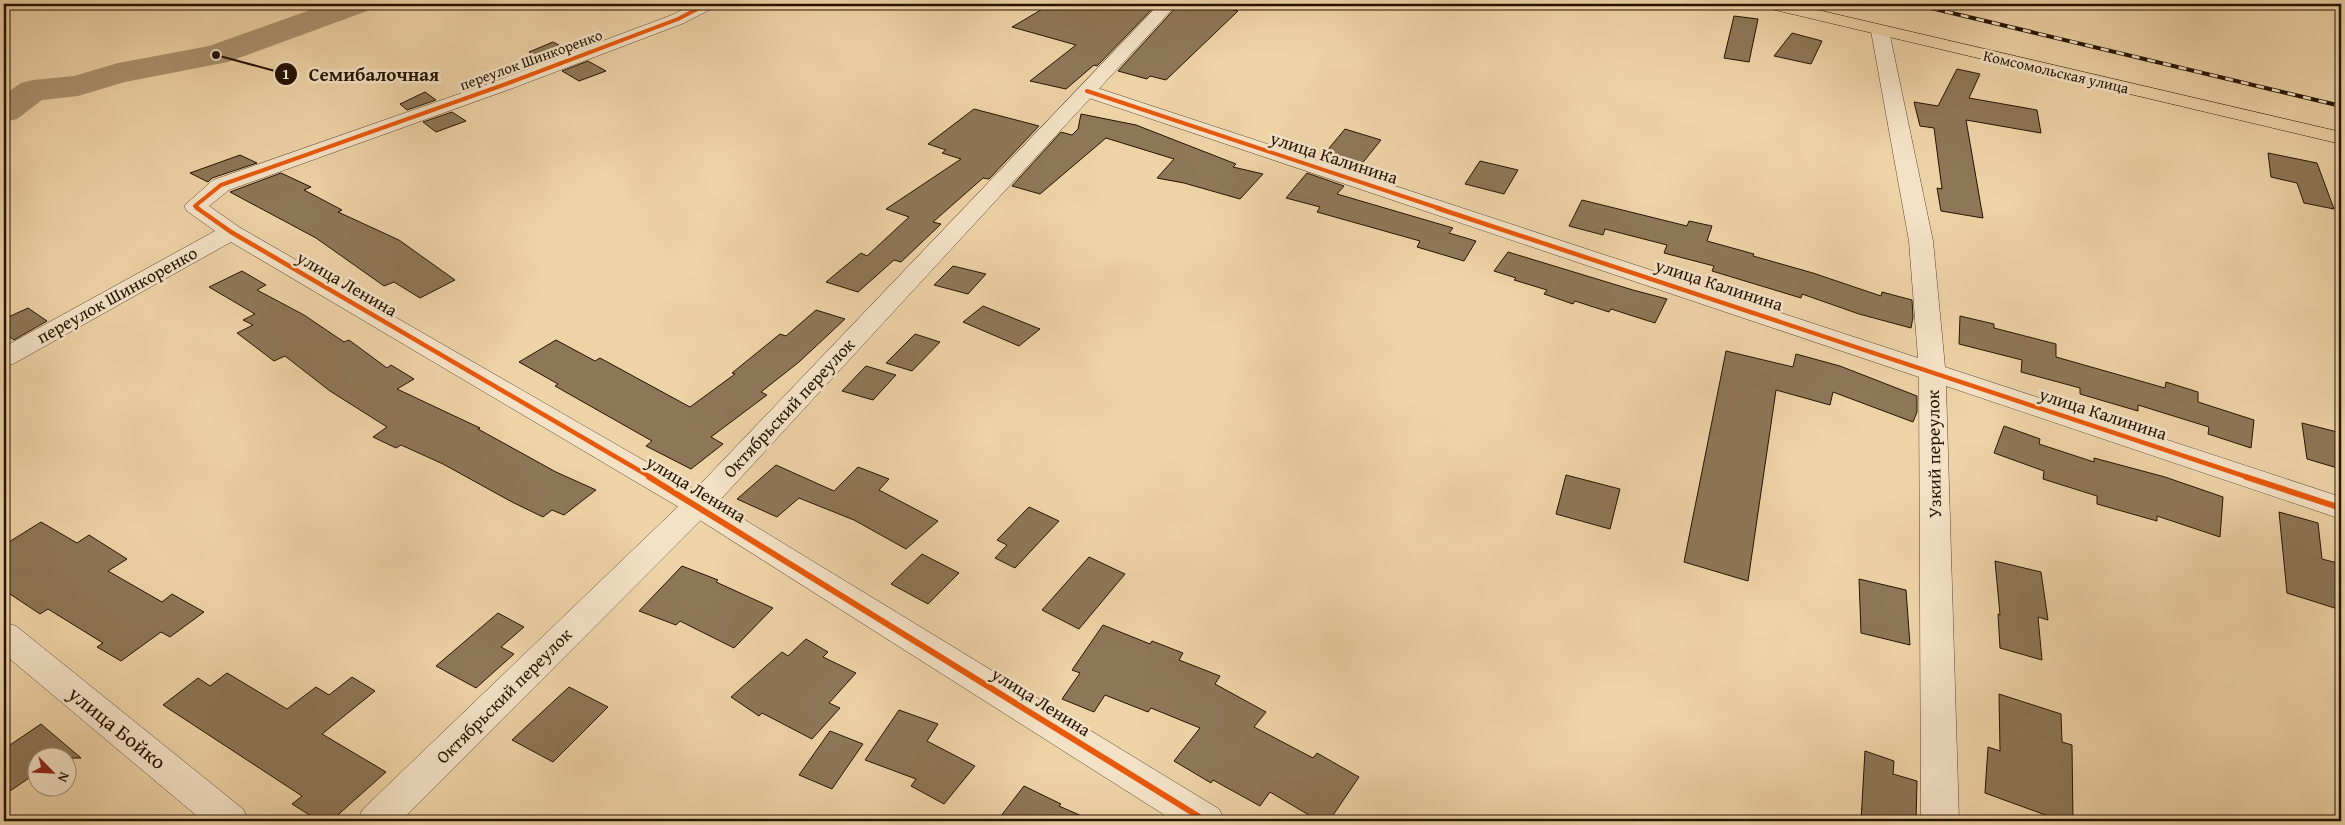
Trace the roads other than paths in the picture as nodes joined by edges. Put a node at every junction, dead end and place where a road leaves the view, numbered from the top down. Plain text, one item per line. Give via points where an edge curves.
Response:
1 (707, 4) edge
2 (1168, 4) edge
3 (1771, 4) edge
4 (1880, 31) junction
5 (1087, 91) junction
6 (2341, 138) edge
7 (220, 184) joint
8 (231, 232) junction
9 (4, 358) edge
10 (1932, 372) junction
11 (698, 505) junction
12 (2341, 508) edge
13 (4, 636) edge
14 (230, 821) edge
15 (376, 821) edge
16 (1206, 821) edge
17 (1940, 821) edge

1 - 7 street, переулок Шинкоренко via 678,19 506,84
2 - 5 street, Октябрьский переулок
3 - 4 main road, Комсомольская улица
4 - 6 main road, Комсомольская улица
4 - 10 street, Узкий переулок via 1921,241
5 - 10 street, улица Калинина
5 - 11 street, Октябрьский переулок
7 - 8 street, улица Ленина via 195,206
8 - 9 street, переулок Шинкоренко
8 - 11 street, улица Ленина
10 - 12 street, улица Калинина
10 - 17 street, Узкий переулок
11 - 15 street, Октябрьский переулок
11 - 16 street, улица Ленина
13 - 14 street, улица Бойко

